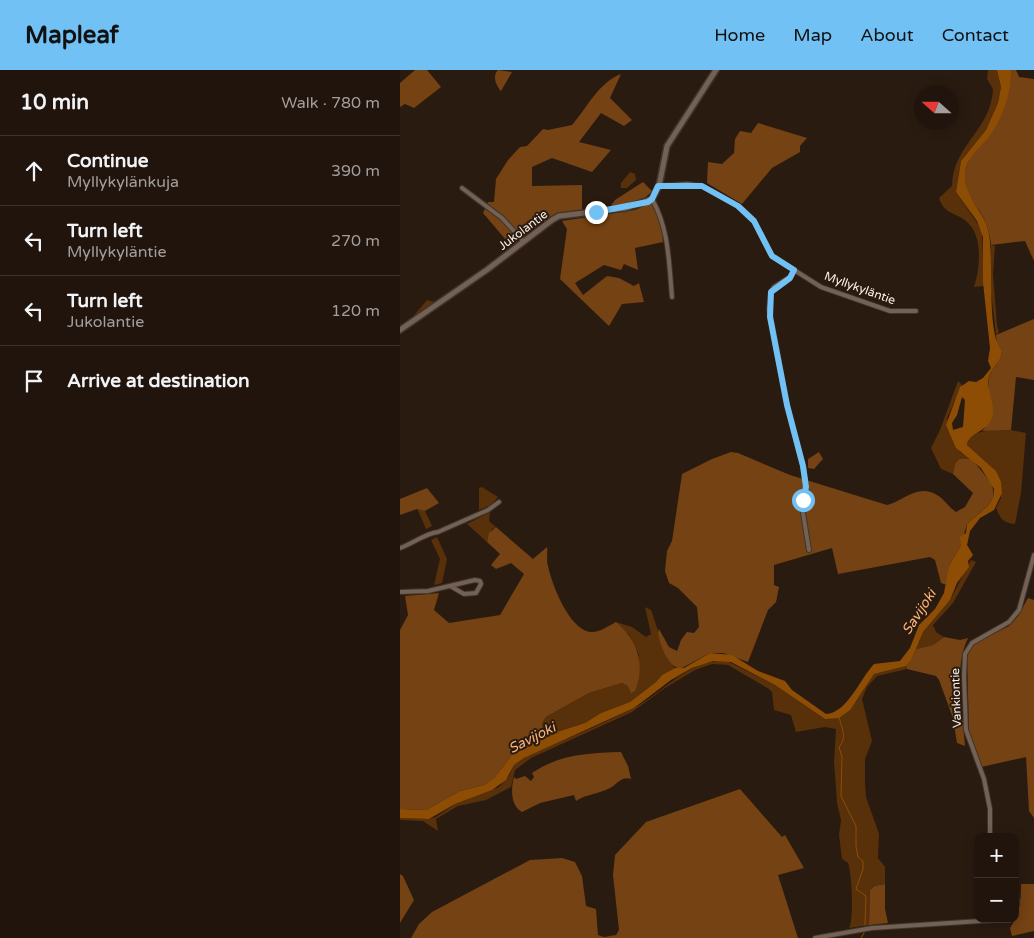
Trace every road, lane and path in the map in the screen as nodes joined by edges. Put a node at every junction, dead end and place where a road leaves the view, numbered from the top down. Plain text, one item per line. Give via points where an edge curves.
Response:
1 (716, 70) edge
2 (658, 186) junction
3 (462, 188) dead end
4 (652, 199) junction
5 (523, 241) junction
6 (794, 270) junction
7 (672, 297) dead end
8 (916, 311) dead end
9 (400, 330) edge
10 (499, 502) dead end
11 (400, 548) edge
12 (809, 550) dead end
13 (1034, 555) edge
14 (452, 587) junction
15 (400, 592) edge
16 (990, 833) edge
17 (974, 921) edge
18 (815, 938) edge

1 - 2 street via 666,146
2 - 4 street
2 - 6 street, Myllykyläntie via 702,186 738,206 754,221 772,256
3 - 5 street via 489,206
4 - 5 street, Jukolantie via 626,208 560,216
4 - 7 street via 665,230
5 - 9 street, Jukolantie
6 - 8 street, Myllykyläntie via 821,287 883,310
6 - 12 street via 790,278 771,292 769,309 787,405 803,466
10 - 11 street via 488,510
13 - 16 street, Vankiontie via 1019,610 1009,622 972,643 965,654 966,730 986,786
14 - 14 street via 470,594 476,593 481,584 475,580
14 - 15 street
17 - 18 street via 872,928

